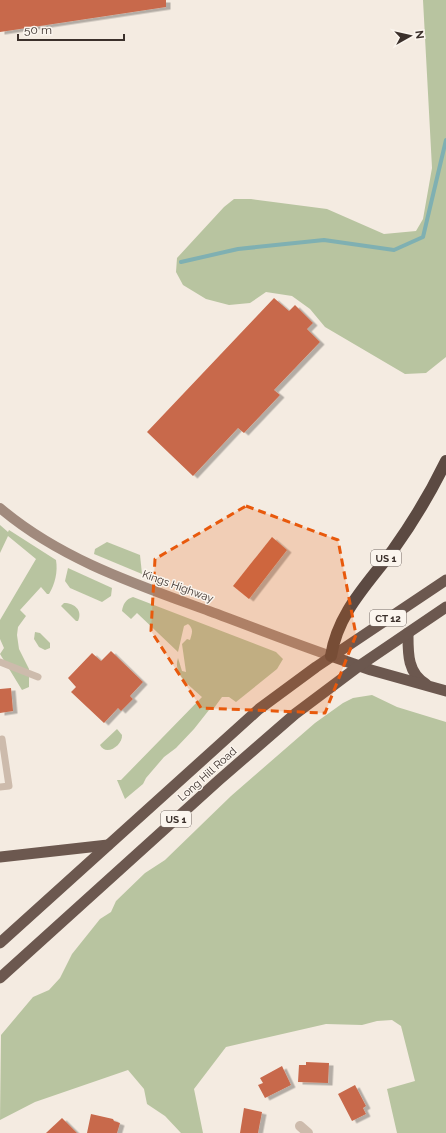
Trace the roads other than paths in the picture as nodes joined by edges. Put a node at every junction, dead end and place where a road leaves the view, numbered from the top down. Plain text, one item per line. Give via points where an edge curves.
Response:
1 (446, 461) edge
2 (0, 508) edge
3 (446, 580) edge
4 (446, 607) edge
5 (408, 632) junction
6 (331, 656) junction
7 (0, 662) edge
8 (359, 666) junction
9 (38, 677) dead end
10 (441, 690) edge
11 (2, 739) dead end
12 (0, 787) edge
13 (108, 845) junction
14 (0, 857) edge
15 (0, 943) edge
16 (0, 978) edge
17 (300, 1126) dead end
18 (308, 1133) edge

1 - 6 highway, US 1 via 408,528 351,603 337,632
2 - 6 main road, Kings Highway via 23,528 98,568 149,590
3 - 6 highway, Long Hill Road / CT 12
4 - 5 highway, Long Hill Road / US 1
5 - 8 highway, Long Hill Road / US 1
5 - 10 highway via 408,654 412,670 422,681
6 - 8 highway, Kings Highway
6 - 13 highway, Long Hill Road / US 1 via 250,716
7 - 9 lane
8 - 10 highway, Kings Highway
8 - 16 highway, Long Hill Road / US 1 via 304,707 242,759
11 - 12 lane via 8,786
13 - 14 highway
13 - 15 highway, Long Hill Road / US 1
17 - 18 street

